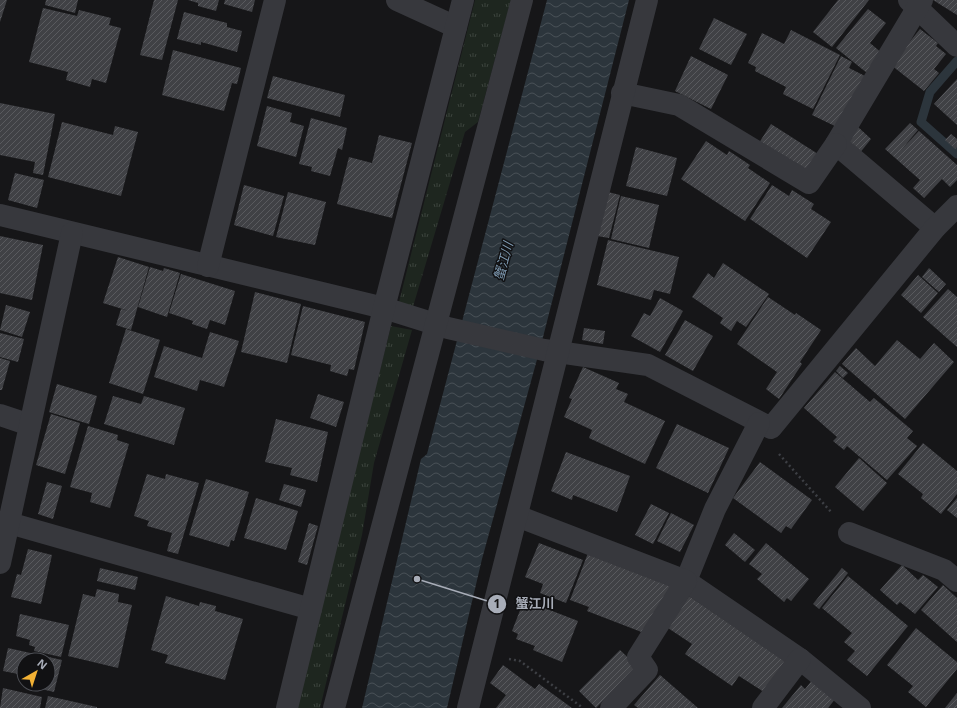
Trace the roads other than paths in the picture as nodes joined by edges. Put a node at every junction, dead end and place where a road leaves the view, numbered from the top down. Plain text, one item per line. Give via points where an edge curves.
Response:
1 (275, 0) edge
2 (397, 0) edge
3 (463, 0) edge
4 (522, 0) edge
5 (647, 0) edge
6 (916, 2) edge
7 (456, 27) junction
8 (957, 46) edge
9 (622, 93) junction
10 (836, 144) junction
11 (957, 206) edge
12 (0, 215) edge
13 (935, 228) junction
14 (72, 233) junction
15 (208, 266) junction
16 (384, 308) junction
17 (442, 326) junction
18 (552, 351) junction
19 (0, 415) edge
20 (30, 425) junction
21 (758, 425) junction
22 (517, 516) junction
23 (9, 523) junction
24 (849, 533) road end
25 (0, 563) edge
26 (686, 581) junction
27 (957, 581) edge
28 (311, 609) junction
29 (800, 659) junction
30 (287, 708) edge
31 (334, 708) edge
32 (468, 708) edge
33 (611, 708) edge
34 (763, 708) edge
35 (860, 708) edge

1 - 15 street
2 - 7 street
3 - 7 street
4 - 17 street
5 - 9 street
6 - 8 street
6 - 10 street
7 - 16 street
9 - 10 street via 679,105 809,183
9 - 18 street
10 - 13 street
11 - 13 street
12 - 14 street
13 - 21 street via 771,428
14 - 15 street
14 - 20 street
15 - 16 street
16 - 17 street
16 - 28 street
17 - 18 street
17 - 31 street
18 - 21 street via 648,365
18 - 22 street
19 - 20 street
20 - 23 street
21 - 26 street via 715,509
22 - 26 street
22 - 32 street
23 - 25 street
23 - 28 street
24 - 27 street via 944,570
26 - 29 street
26 - 33 street via 638,657 647,670
28 - 30 street
29 - 34 street
29 - 35 street

